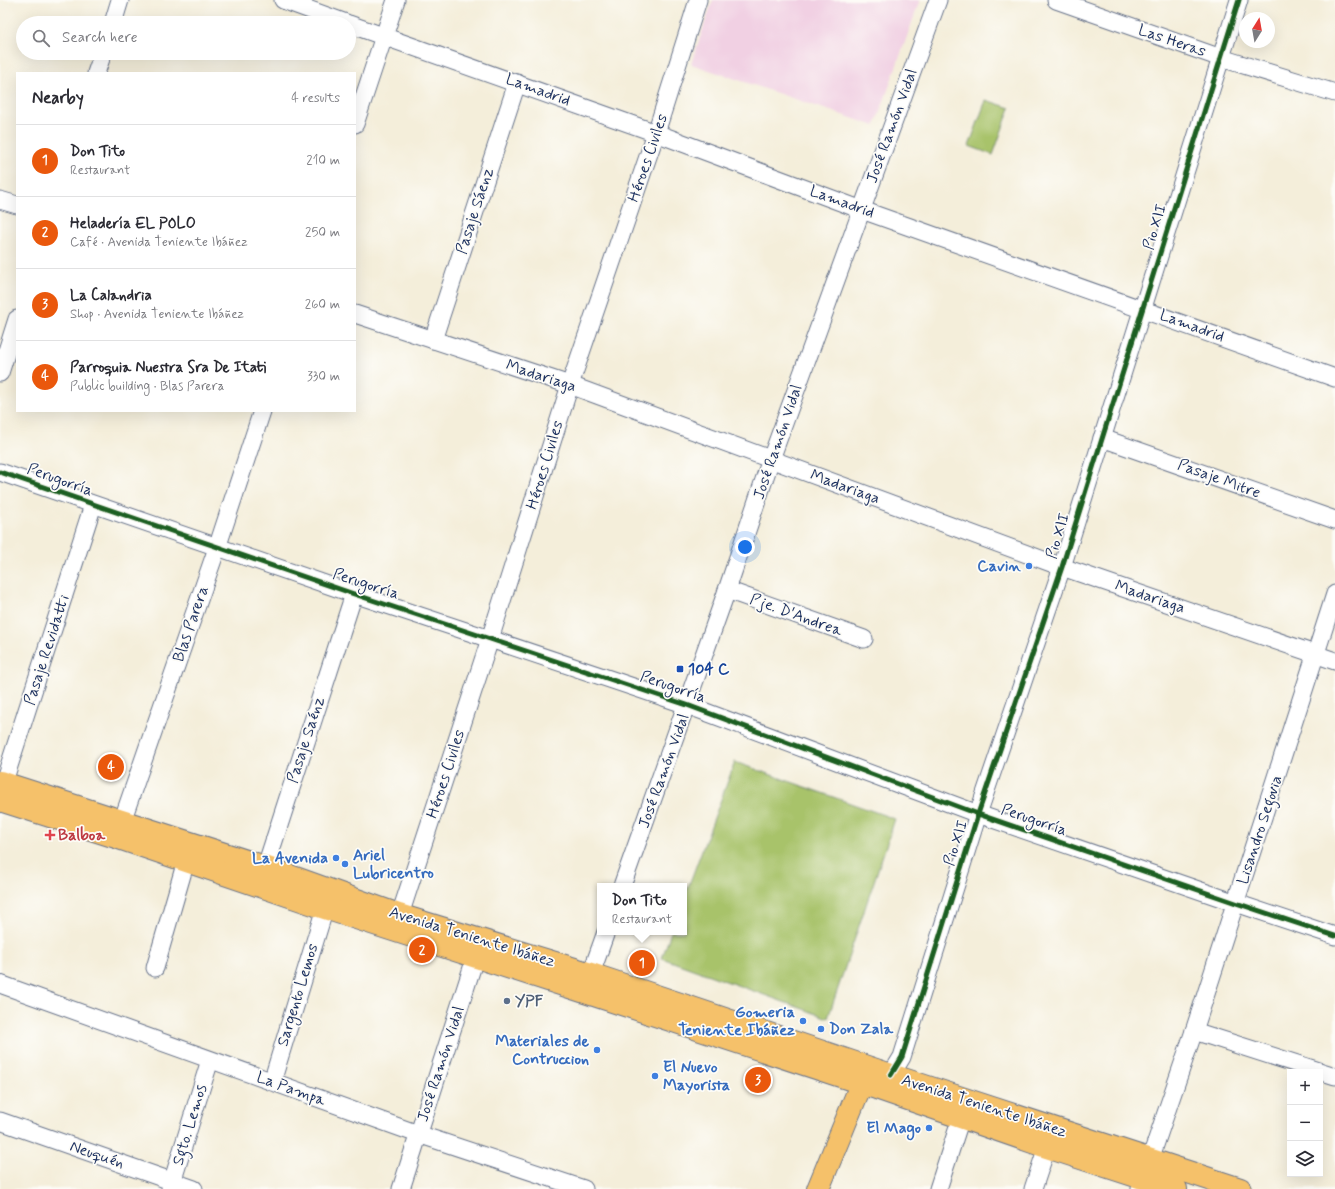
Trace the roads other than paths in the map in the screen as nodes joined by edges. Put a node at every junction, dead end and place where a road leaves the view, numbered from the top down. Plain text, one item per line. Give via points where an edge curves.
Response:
1 (120, 0) edge
2 (284, 0) edge
3 (396, 0) edge
4 (698, 0) edge
5 (938, 0) edge
6 (1056, 0) edge
7 (1238, 0) edge
8 (1081, 4) edge
9 (115, 16) edge
10 (327, 16) edge
11 (356, 27) edge
12 (383, 37) junction
13 (1221, 58) junction
14 (101, 60) edge
15 (96, 72) edge
16 (517, 83) junction
17 (1335, 93) edge
18 (356, 121) edge
19 (656, 133) junction
20 (0, 200) edge
21 (16, 205) edge
22 (862, 210) junction
23 (1143, 309) junction
24 (356, 314) edge
25 (16, 322) edge
26 (433, 340) junction
27 (0, 373) edge
28 (1335, 378) edge
29 (570, 385) junction
30 (262, 412) edge
31 (1102, 438) junction
32 (771, 459) junction
33 (0, 472) edge
34 (94, 506) junction
35 (1335, 520) edge
36 (217, 548) junction
37 (1062, 567) junction
38 (727, 590) junction
39 (354, 594) junction
40 (1335, 594) edge
41 (490, 639) junction
42 (864, 639) dead end
43 (1316, 654) junction
44 (1335, 660) edge
45 (687, 705) junction
46 (1, 790) edge
47 (978, 814) junction
48 (119, 829) junction
49 (186, 861) junction
50 (262, 876) junction
51 (623, 883) edge
52 (1236, 903) junction
53 (325, 908) junction
54 (397, 923) junction
55 (605, 935) edge
56 (1335, 936) edge
57 (478, 948) junction
58 (155, 968) dead end
59 (588, 983) junction
60 (0, 984) edge
61 (1194, 1031) junction
62 (210, 1060) junction
63 (1335, 1076) edge
64 (874, 1079) junction
65 (272, 1082) junction
66 (961, 1118) junction
67 (0, 1121) edge
68 (418, 1134) junction
69 (1046, 1147) junction
70 (1144, 1176) edge
71 (171, 1185) edge
72 (194, 1189) edge
73 (401, 1189) edge
74 (584, 1189) edge
75 (818, 1189) edge
76 (834, 1189) edge
77 (938, 1189) edge
78 (1033, 1189) edge
79 (1176, 1189) edge
80 (1240, 1189) edge

1 - 9 street
2 - 10 street, Lamadrid
3 - 12 street
4 - 19 street, Héroes Civiles
5 - 22 street, José Ramón Vidal
6 - 8 street, Las Heras
7 - 13 street, Pio XII
8 - 13 street, Las Heras
11 - 12 street, Lamadrid
12 - 16 street, Lamadrid
12 - 18 street
13 - 17 street, Las Heras
13 - 23 street, Pio XII
14 - 15 street
16 - 19 street, Lamadrid
16 - 26 street, Pasaje Sáenz
19 - 22 street, Lamadrid
19 - 29 street, Héroes Civiles
20 - 21 street
22 - 23 street, Lamadrid
22 - 32 street, José Ramón Vidal
23 - 28 street, Lamadrid
23 - 31 street, Pio XII
24 - 26 street, Madariaga
25 - 27 street
26 - 29 street, Madariaga
29 - 32 street, Madariaga
29 - 41 street, Héroes Civiles
30 - 36 street, Blas Parera
31 - 35 street, Pasaje Mitre
31 - 37 street, Pio XII
32 - 37 street, Madariaga
32 - 38 street, José Ramón Vidal
33 - 34 street, Perugorría
34 - 36 street, Perugorría
34 - 46 street, Pasaje Revidatti
36 - 39 street, Perugorría
36 - 48 street, Blas Parera
37 - 43 street, Madariaga
37 - 47 street, Pio XII
38 - 42 street, Pje. D'Andrea
38 - 45 street, José Ramón Vidal
39 - 41 street, Perugorría
39 - 50 street, Pasaje Saénz
40 - 43 street, Lisandro Segovia
41 - 45 street, Perugorría
41 - 54 street, Héroes Civiles
43 - 44 street, Madariaga
43 - 52 street, Lisandro Segovia
45 - 47 street, Perugorría
45 - 51 street, José Ramón Vidal
46 - 48 main road, Avenida Teniente Ibáñez
47 - 52 street, Perugorría
47 - 64 street, Pio XII via 902,1057
48 - 49 main road, Avenida Teniente Ibáñez
48 - 50 main road, Avenida Teniente Ibáñez
49 - 50 main road, Avenida Teniente Ibáñez
49 - 58 street
50 - 53 main road, Avenida Teniente Ibáñez
50 - 54 main road, Avenida Teniente Ibáñez
52 - 56 street, Perugorría
52 - 61 street, Lisandro Segovia
53 - 54 main road, Avenida Teniente Ibáñez
53 - 65 street, Sargento Lemos
54 - 57 main road, Avenida Teniente Ibáñez
55 - 59 street
57 - 59 main road, Avenida Teniente Ibáñez
57 - 68 street, José Ramón Vidal
59 - 64 main road, Avenida Teniente Ibáñez
60 - 62 street, La Pampa
61 - 63 street
61 - 70 street, Lisandro Segovia
62 - 65 street, La Pampa
62 - 71 street, Sgto. Lemos
64 - 66 main road, Avenida Teniente Ibáñez
64 - 70 main road, Avenida Teniente Ibáñez
64 - 75 main road
64 - 76 main road
65 - 68 street, La Pampa
66 - 69 main road, Avenida Teniente Ibáñez
66 - 77 street
67 - 71 street, Neuquén
68 - 73 street, José Ramón Vidal
68 - 74 street, La Pampa
69 - 70 main road, Avenida Teniente Ibáñez
69 - 78 street
70 - 79 main road, Avenida Teniente Ibáñez
70 - 80 main road, Avenida Teniente Ibáñez
71 - 72 street, Neuquén

